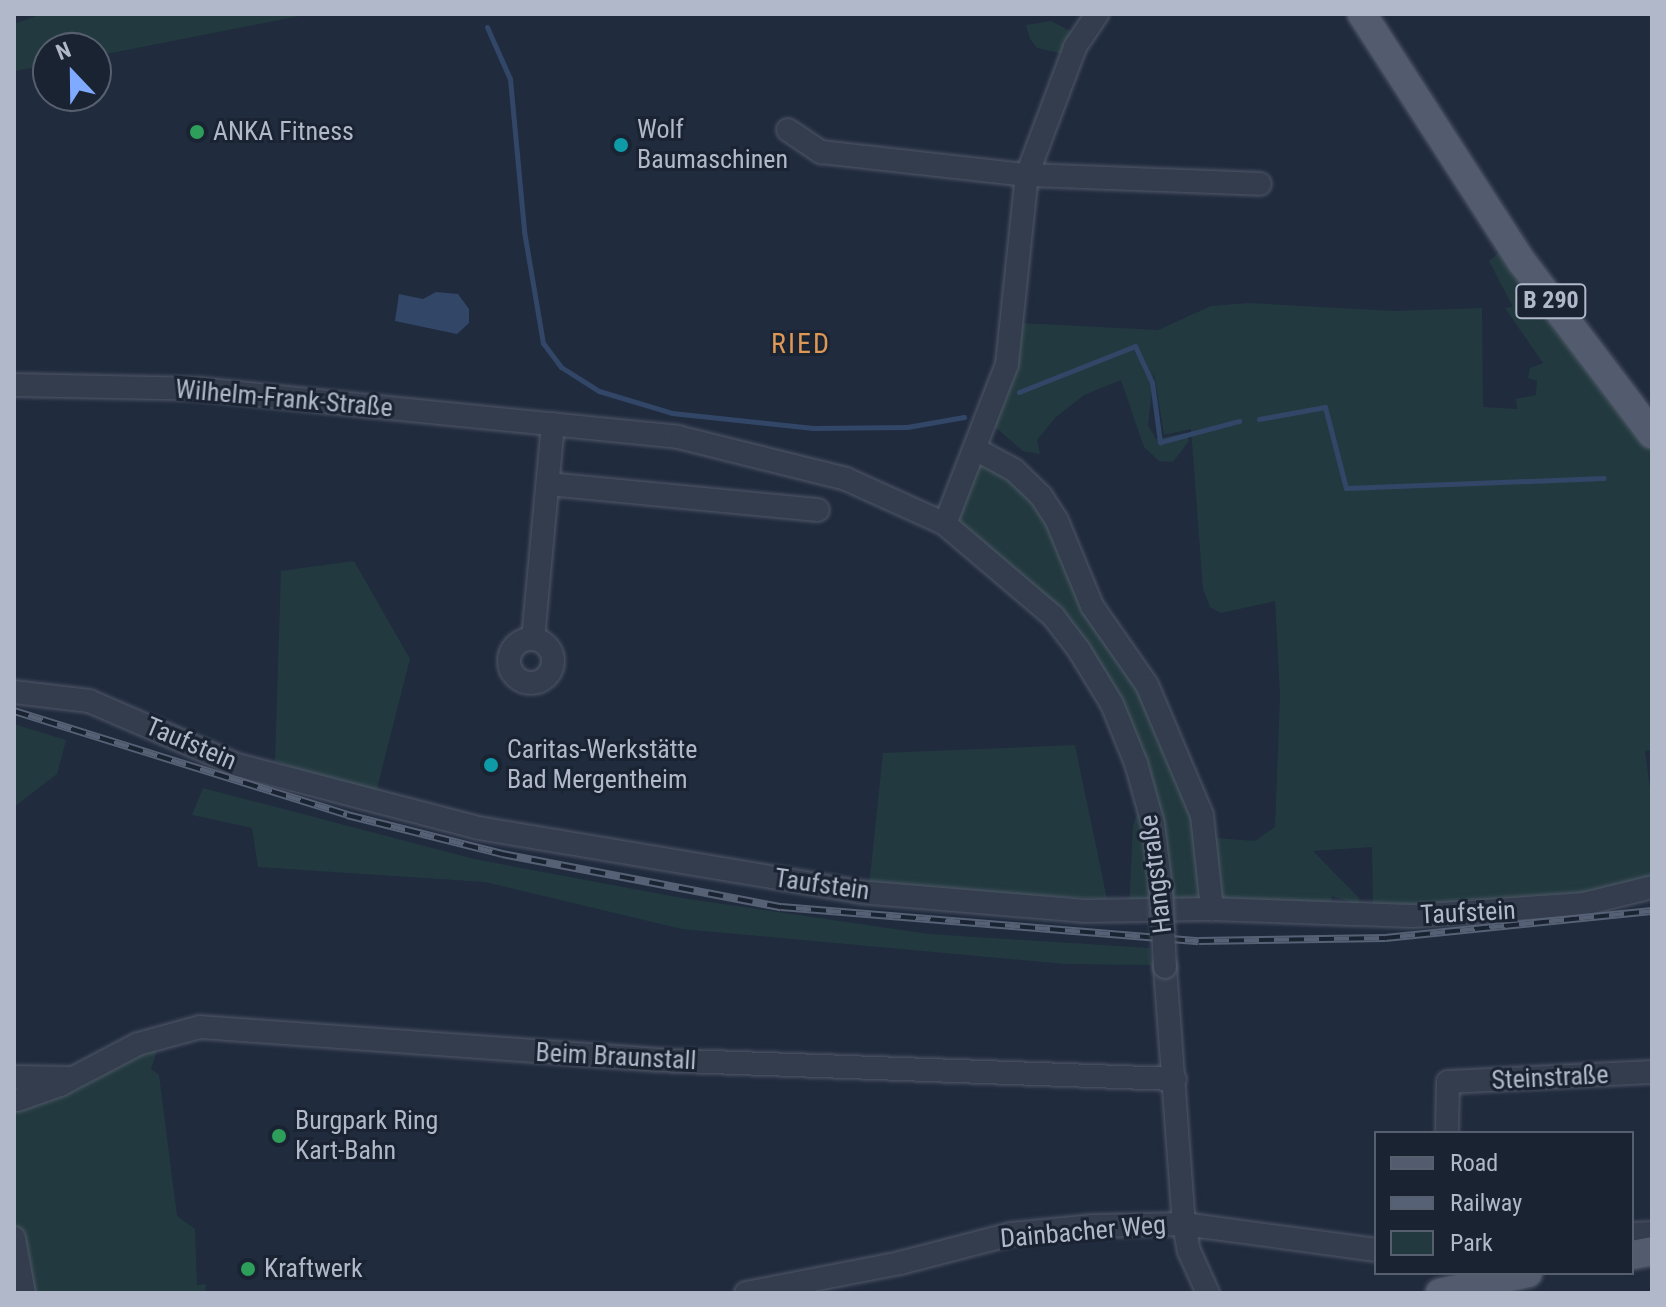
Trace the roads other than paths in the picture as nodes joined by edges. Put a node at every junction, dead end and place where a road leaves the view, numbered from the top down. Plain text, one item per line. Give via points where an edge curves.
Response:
1 (1097, 14) edge
2 (1362, 14) edge
3 (1375, 14) edge
4 (1387, 51) junction
5 (788, 130) dead end
6 (1027, 175) junction
7 (1260, 184) dead end
8 (14, 385) edge
9 (553, 424) junction
10 (1652, 434) edge
11 (977, 450) junction
12 (548, 484) junction
13 (818, 510) dead end
14 (945, 524) junction
15 (533, 639) dead end
16 (14, 692) edge
17 (1652, 887) edge
18 (1212, 909) junction
19 (16, 1072) edge
20 (1652, 1072) edge
21 (68, 1078) junction
22 (1175, 1079) junction
23 (16, 1103) edge
24 (1447, 1131) edge
25 (1184, 1224) junction
26 (14, 1238) edge
27 (1374, 1250) edge
28 (1515, 1275) edge
29 (1450, 1285) edge
30 (24, 1293) edge
31 (746, 1293) edge
32 (1208, 1293) edge

1 - 6 street via 1075,47
2 - 4 main road, B 290
3 - 4 street
4 - 10 main road, B 290 via 1522,262
5 - 6 street via 821,152
6 - 7 street
6 - 11 street via 1007,364
8 - 9 street, Wilhelm-Frank-Straße via 199,389
9 - 12 street
9 - 14 street, Wilhelm-Frank-Straße via 678,437 846,479
11 - 14 street
11 - 18 street via 1014,470 1041,496 1057,521 1092,606 1147,685 1202,815
12 - 13 street
12 - 15 street
14 - 22 street, Hangstraße, bridge via 1053,616 1099,682 1136,763 1153,824
16 - 18 street, Taufstein via 89,701 237,765 478,828 859,892 1085,911
17 - 18 street, Taufstein via 1584,904 1497,914 1373,916
19 - 21 street, Beim Braunstall
19 - 23 street
20 - 24 street, Steinstraße via 1448,1082
21 - 22 street, Beim Braunstall via 138,1044 200,1027 656,1060
21 - 23 street, Beim Braunstall
22 - 25 street, Hangstraße
25 - 27 street, Dainbacher Weg
25 - 31 street, Dainbacher Weg via 1011,1234 900,1263
25 - 32 street, Hangstraße via 1189,1251
26 - 30 street
28 - 29 main road

